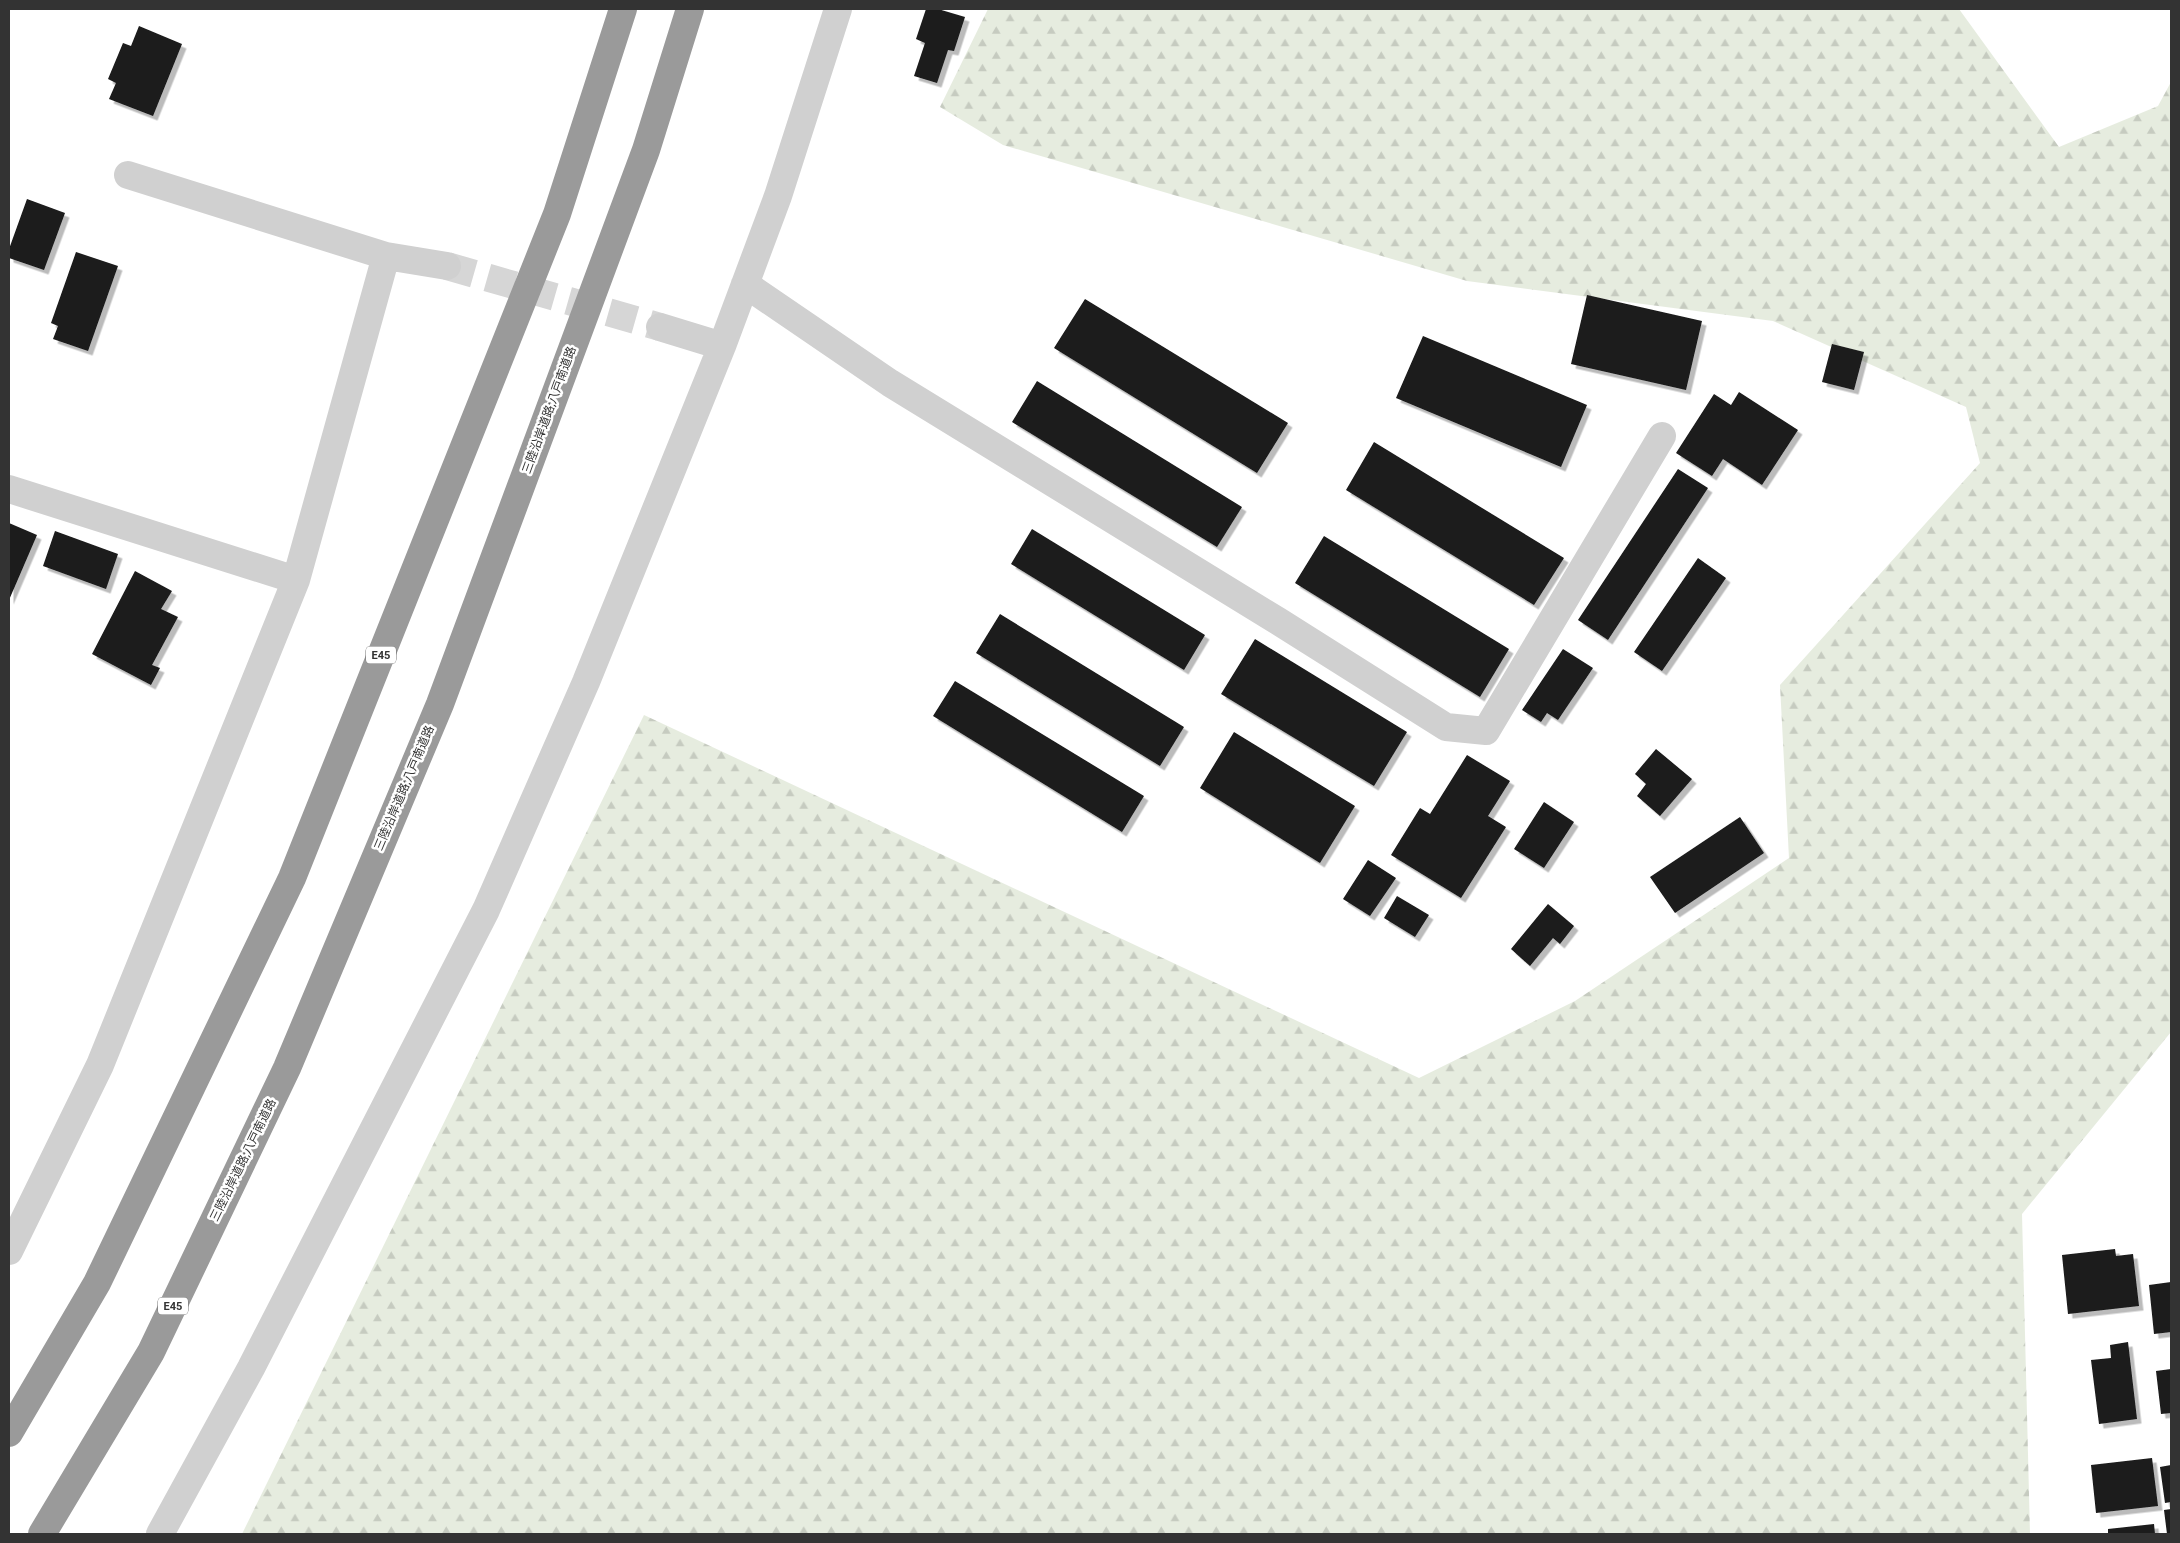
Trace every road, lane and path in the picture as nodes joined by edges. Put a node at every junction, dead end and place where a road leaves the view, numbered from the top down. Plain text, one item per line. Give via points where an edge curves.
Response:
1 (623, 9) edge
2 (690, 9) edge
3 (838, 9) edge
4 (128, 175) dead end
5 (386, 256) junction
6 (447, 266) tunnel mouth
7 (745, 284) junction
8 (660, 327) tunnel mouth
9 (722, 346) junction
10 (1662, 436) dead end
11 (9, 489) edge
12 (296, 580) junction
13 (9, 1251) edge
14 (9, 1433) edge
15 (42, 1534) edge
16 (160, 1534) edge

1 - 14 highway, E45 via 557,214 292,878 97,1283
2 - 15 highway, 三陸沿岸道路;八戸南道路 / E45 via 646,150 443,694 287,1068 151,1352
3 - 7 street via 778,196
4 - 5 street
5 - 6 street
5 - 12 street
7 - 9 street
7 - 10 street via 890,383 1446,727 1486,732
8 - 9 street
9 - 16 street via 586,682 486,910 310,1256
11 - 12 street
12 - 13 street via 100,1065

